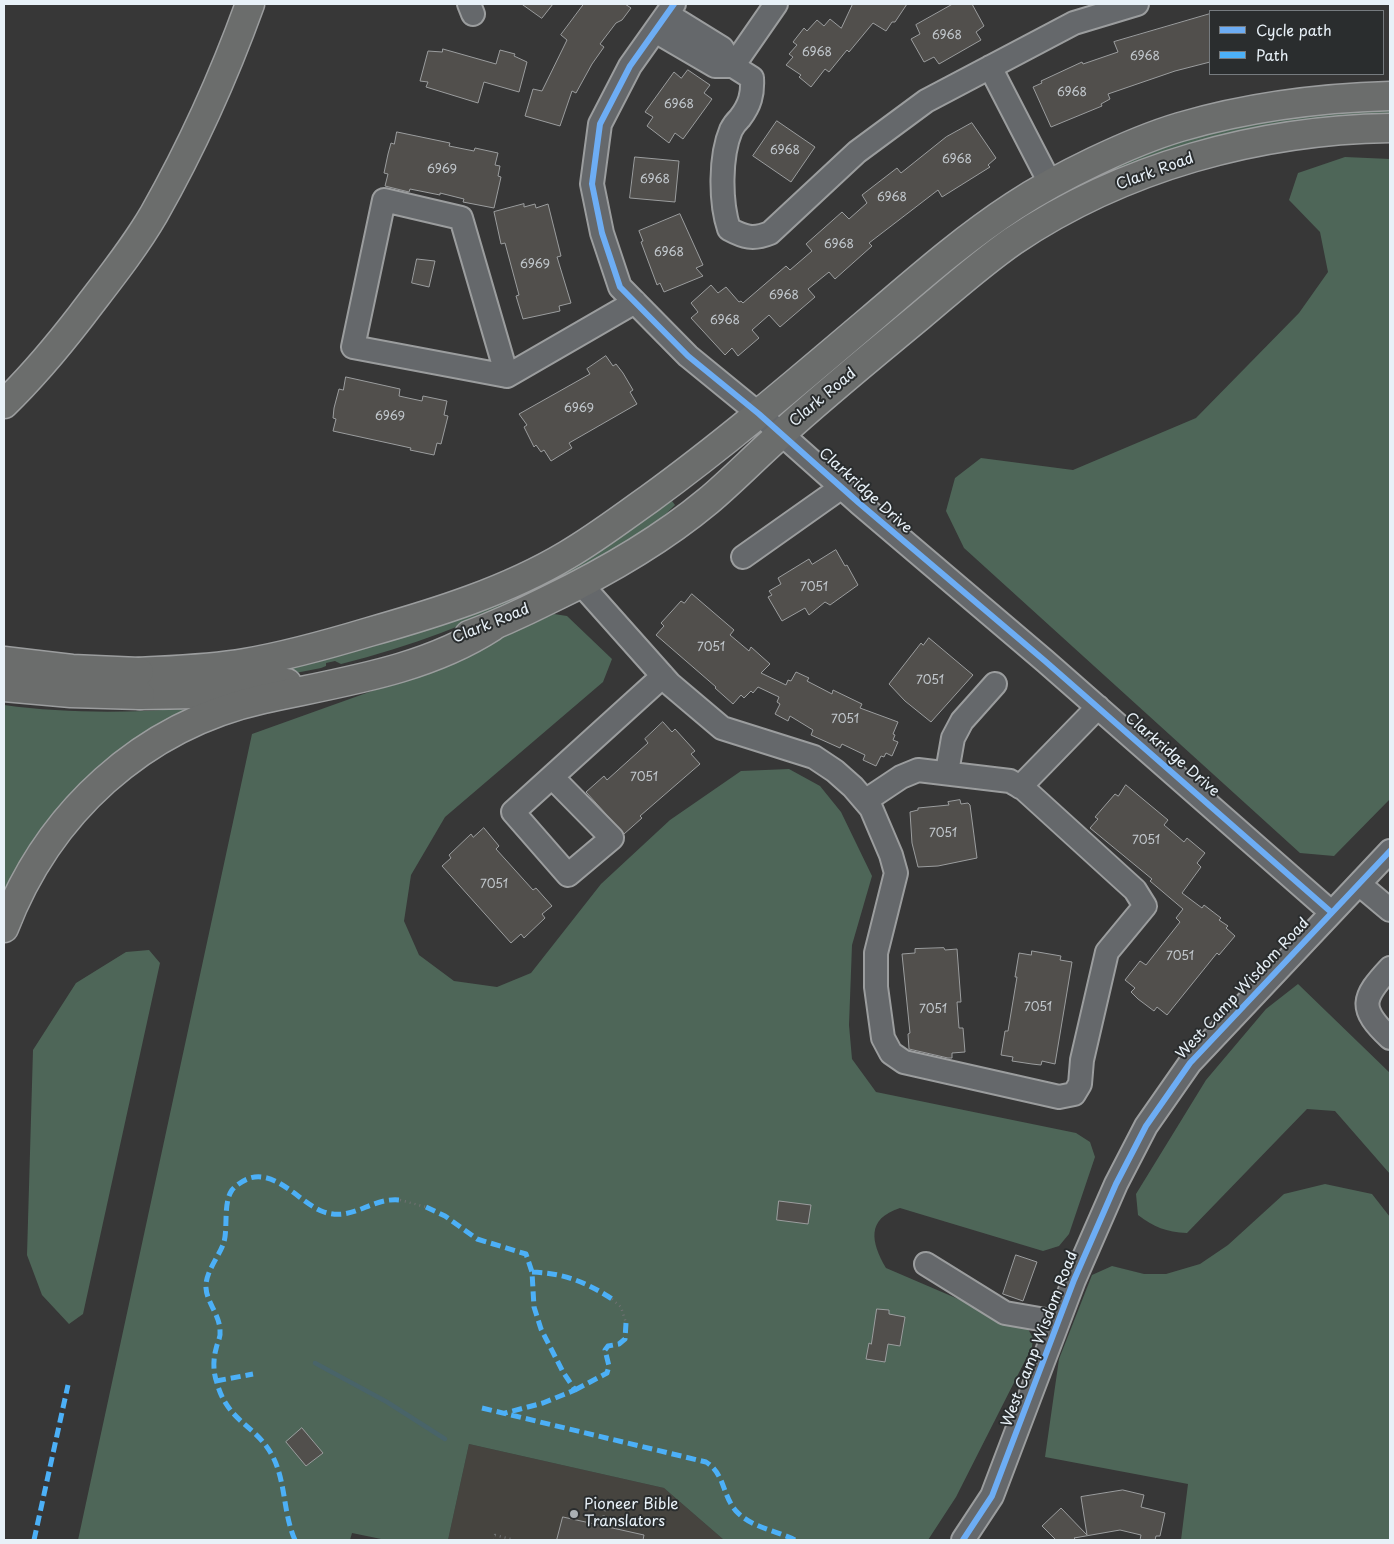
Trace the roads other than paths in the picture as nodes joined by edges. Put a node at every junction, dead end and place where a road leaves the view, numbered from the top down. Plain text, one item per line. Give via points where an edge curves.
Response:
1 (250, 4) edge
2 (776, 4) edge
3 (1138, 4) edge
4 (1103, 8) edge
5 (666, 16) edge
6 (733, 66) junction
7 (990, 67) junction
8 (1390, 96) edge
9 (1390, 128) edge
10 (1050, 185) junction
11 (635, 302) junction
12 (507, 376) junction
13 (4, 404) edge
14 (760, 414) junction
15 (781, 433) junction
16 (842, 488) junction
17 (743, 557) dead end
18 (582, 584) junction
19 (492, 627) junction
20 (4, 661) edge
21 (663, 676) junction
22 (139, 683) junction
23 (995, 684) dead end
24 (4, 687) edge
25 (1098, 708) junction
26 (947, 772) junction
27 (552, 777) dead end
28 (1020, 787) junction
29 (865, 801) junction
30 (1390, 851) edge
31 (1359, 884) junction
32 (1390, 910) edge
33 (1331, 912) junction
34 (4, 928) edge
35 (1390, 968) edge
36 (1390, 1038) edge
37 (926, 1264) dead end
38 (1057, 1322) junction
39 (963, 1540) edge

1 - 13 main road via 226,67 184,158 153,215 123,261 57,346
2 - 6 street
3 - 4 street
4 - 7 street
5 - 6 street via 722,48
5 - 11 street, Clarkridge Drive via 630,66 600,124 592,184 602,233 620,287
6 - 7 street via 752,78 753,94 731,129 725,157 722,209 728,229 745,238 758,238 770,233 857,152 926,101
7 - 10 street
8 - 10 main road, Clark Road via 1292,103 1179,127
9 - 15 main road, Clark Road via 1345,128 1220,148 1108,188 1013,242 970,274
10 - 14 main road, Clark Road via 1016,204 942,256
11 - 12 street
11 - 14 street, Clarkridge Drive via 688,356
12 - 12 street via 353,347 384,200 461,218
14 - 15 street, Clarkridge Drive
14 - 22 main road, Clark Road via 713,452 579,547 530,574 470,600 299,652
15 - 16 street, Clarkridge Drive
15 - 18 main road, Clark Road via 708,501 653,542
16 - 17 street
16 - 25 street, Clarkridge Drive
18 - 19 main road, Clark Road
18 - 21 street
19 - 22 main road, Clark Road via 421,651 264,687 198,694
19 - 34 main road via 468,643 425,660 211,714 148,746 114,771 69,814 26,878
20 - 22 main road via 72,669
21 - 27 street
21 - 29 street via 722,728 814,757 835,771
22 - 24 main road via 71,693
23 - 26 street via 962,721 953,738
25 - 28 street
25 - 33 street, Clarkridge Drive
26 - 28 street via 1010,781
26 - 29 street via 918,770 901,777
28 - 29 street via 1135,890 1145,906 1107,952 1082,1060 1080,1084 1074,1094 1059,1097 904,1062 891,1053 883,1038 876,987 876,953 896,873 891,854
30 - 31 street, West Camp Wisdom Road
31 - 32 street
31 - 33 street, West Camp Wisdom Road
33 - 38 street, West Camp Wisdom Road via 1190,1063 1146,1126 1116,1184
35 - 36 street via 1371,988 1367,1005 1375,1024
37 - 38 street via 1005,1313
38 - 39 street, West Camp Wisdom Road via 992,1496

